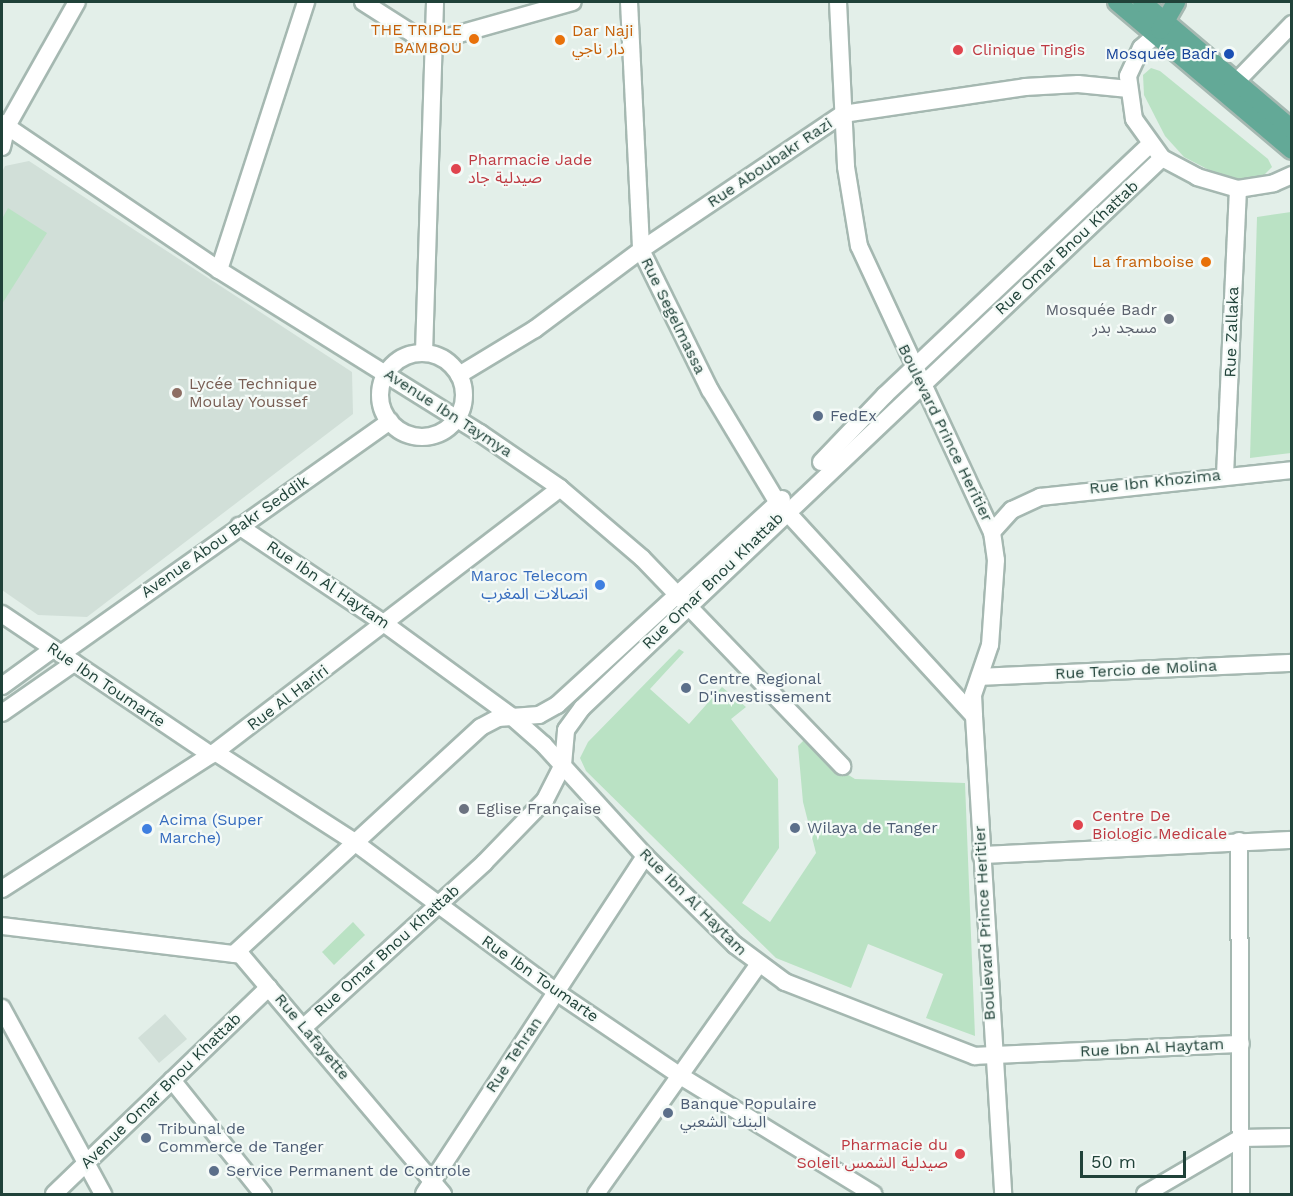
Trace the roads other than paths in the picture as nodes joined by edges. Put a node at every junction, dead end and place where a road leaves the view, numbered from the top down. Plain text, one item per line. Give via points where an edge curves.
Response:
1 (77, 2) edge
2 (306, 2) edge
3 (363, 2) edge
4 (435, 2) edge
5 (573, 2) edge
6 (629, 2) edge
7 (838, 2) edge
8 (1117, 2) edge
9 (1142, 2) edge
10 (1176, 2) edge
11 (1292, 24) edge
12 (1162, 28) junction
13 (434, 41) junction
14 (1236, 82) junction
15 (1129, 88) junction
16 (843, 114) junction
17 (4, 125) edge
18 (1292, 129) edge
19 (1149, 145) junction
20 (2, 147) edge
21 (1292, 150) edge
22 (1162, 158) junction
23 (1292, 175) edge
24 (1238, 189) junction
25 (641, 250) junction
26 (219, 270) junction
27 (424, 353) junction
28 (914, 369) junction
29 (386, 373) junction
30 (459, 375) junction
31 (921, 385) junction
32 (456, 418) junction
33 (390, 421) junction
34 (1292, 470) edge
35 (1225, 475) junction
36 (560, 488) junction
37 (782, 507) junction
38 (239, 526) junction
39 (992, 532) junction
40 (681, 601) junction
41 (2, 614) edge
42 (385, 624) junction
43 (63, 655) junction
44 (1292, 663) edge
45 (980, 677) junction
46 (2, 686) edge
47 (2, 713) edge
48 (511, 716) junction
49 (974, 716) junction
50 (213, 753) junction
51 (563, 765) junction
52 (842, 766) dead end
53 (1292, 840) edge
54 (353, 841) junction
55 (1239, 841) junction
56 (981, 855) junction
57 (645, 856) junction
58 (2, 889) edge
59 (437, 906) junction
60 (2, 926) edge
61 (234, 954) junction
62 (758, 965) junction
63 (269, 987) junction
64 (555, 992) junction
65 (2, 1008) edge
66 (304, 1027) junction
67 (1241, 1044) junction
68 (992, 1056) junction
69 (679, 1075) junction
70 (172, 1080) junction
71 (1292, 1137) edge
72 (1241, 1138) junction
73 (87, 1163) junction
74 (428, 1187) edge
75 (54, 1194) edge
76 (103, 1194) edge
77 (263, 1194) edge
78 (443, 1194) edge
79 (596, 1194) edge
80 (873, 1194) edge
81 (1003, 1194) edge
82 (1144, 1194) edge
83 (1241, 1194) edge

1 - 17 street
2 - 26 street
3 - 13 street via 412,34
4 - 13 street
5 - 13 street
6 - 25 street, Rue Segelmassa
7 - 16 street, Boulevard Prince Heritier
8 - 12 main road
9 - 12 main road
10 - 12 main road
11 - 14 street
12 - 14 main road
12 - 15 street via 1132,62
12 - 21 main road
13 - 27 street
14 - 18 main road
15 - 16 street, Rue Aboubakr Razi via 1078,84 1025,87
15 - 19 street via 1134,118
16 - 25 street, Rue Aboubakr Razi
16 - 28 street, Boulevard Prince Heritier via 852,217 859,246
17 - 20 street
17 - 26 street, Avenue Ibn Taymya
19 - 22 street
19 - 28 street, Rue Omar Bnou Khattab
22 - 24 street via 1197,177
22 - 31 street, Rue Omar Bnou Khattab
23 - 24 street via 1274,183
24 - 35 street, Rue Zallaka
25 - 30 street, Rue Aboubakr Razi via 535,329
25 - 37 street, Rue Segelmassa via 710,390
26 - 29 street, Avenue Ibn Taymya
27 - 29 street via 396,362
27 - 30 street via 438,356
28 - 31 street, Boulevard Prince Heritier
28 - 37 street, Rue Omar Bnou Khattab
29 - 32 street, Avenue Ibn Taymya
29 - 33 street via 380,397
30 - 32 street via 464,397
31 - 37 street, Rue Omar Bnou Khattab
31 - 39 street, Boulevard Prince Heritier
32 - 33 street via 441,431 423,436 410,434
32 - 36 street, Avenue Ibn Taymya
33 - 38 street, Avenue Abou Bakr Seddik
34 - 35 street, Rue Ibn Khozima
35 - 39 street, Rue Ibn Khozima via 1069,491 1020,506 1004,516
36 - 40 street, Avenue Ibn Taymya via 620,537
36 - 42 street, Rue Al Hariri
37 - 40 street, Rue Omar Bnou Khattab
37 - 49 street, Rue Segelmassa
38 - 42 street, Rue Ibn Al Haytam
38 - 43 street, Avenue Abou Bakr Seddik
39 - 45 street, Boulevard Prince Heritier via 996,560 990,645
40 - 48 street, Rue Omar Bnou Khattab via 557,705 538,715
40 - 51 street, Rue Omar Bnou Khattab via 572,720 563,739
40 - 52 street, Avenue Ibn Taymya
41 - 43 street, Rue Ibn Toumarte
42 - 48 street, Rue Ibn Al Haytam
42 - 50 street, Rue Al Hariri
43 - 46 street
43 - 47 street
43 - 50 street, Rue Ibn Toumarte
44 - 45 street, Rue Tercio de Molina
45 - 49 street, Boulevard Prince Heritier via 974,695
48 - 51 street, Rue Ibn Al Haytam
48 - 54 street, Rue Omar Bnou Khattab via 481,727
49 - 56 street, Boulevard Prince Heritier
50 - 54 street, Rue Ibn Toumarte
50 - 58 street, Rue Al Hariri
51 - 57 street, Rue Ibn Al Haytam
51 - 59 street, Rue Omar Bnou Khattab via 545,800
53 - 55 street
54 - 59 street, Rue Ibn Toumarte
54 - 61 street, Rue Omar Bnou Khattab
55 - 56 street
55 - 67 street
56 - 68 street, Boulevard Prince Heritier
57 - 62 street, Rue Ibn Al Haytam
57 - 64 street, Rue Tehran
59 - 64 street, Rue Ibn Toumarte
59 - 66 street, Rue Omar Bnou Khattab
60 - 61 street
61 - 63 street, Rue Lafayette via 245,958
62 - 68 street, Rue Ibn Al Haytam via 785,982 975,1056
62 - 69 street
63 - 66 street, Rue Lafayette
63 - 70 street, Avenue Omar Bnou Khattab
64 - 69 street, Rue Ibn Toumarte
64 - 74 street, Rue Tehran
65 - 73 street
66 - 74 street, Rue Lafayette
67 - 68 street, Rue Ibn Al Haytam
67 - 72 street
68 - 81 street, Boulevard Prince Heritier
69 - 79 street
69 - 80 street, Rue Ibn Toumarte
70 - 73 street, Avenue Omar Bnou Khattab
70 - 77 street
71 - 72 street
72 - 82 street
72 - 83 street
73 - 75 street, Avenue Omar Bnou Khattab
73 - 76 street
74 - 78 street, Rue Lafayette

